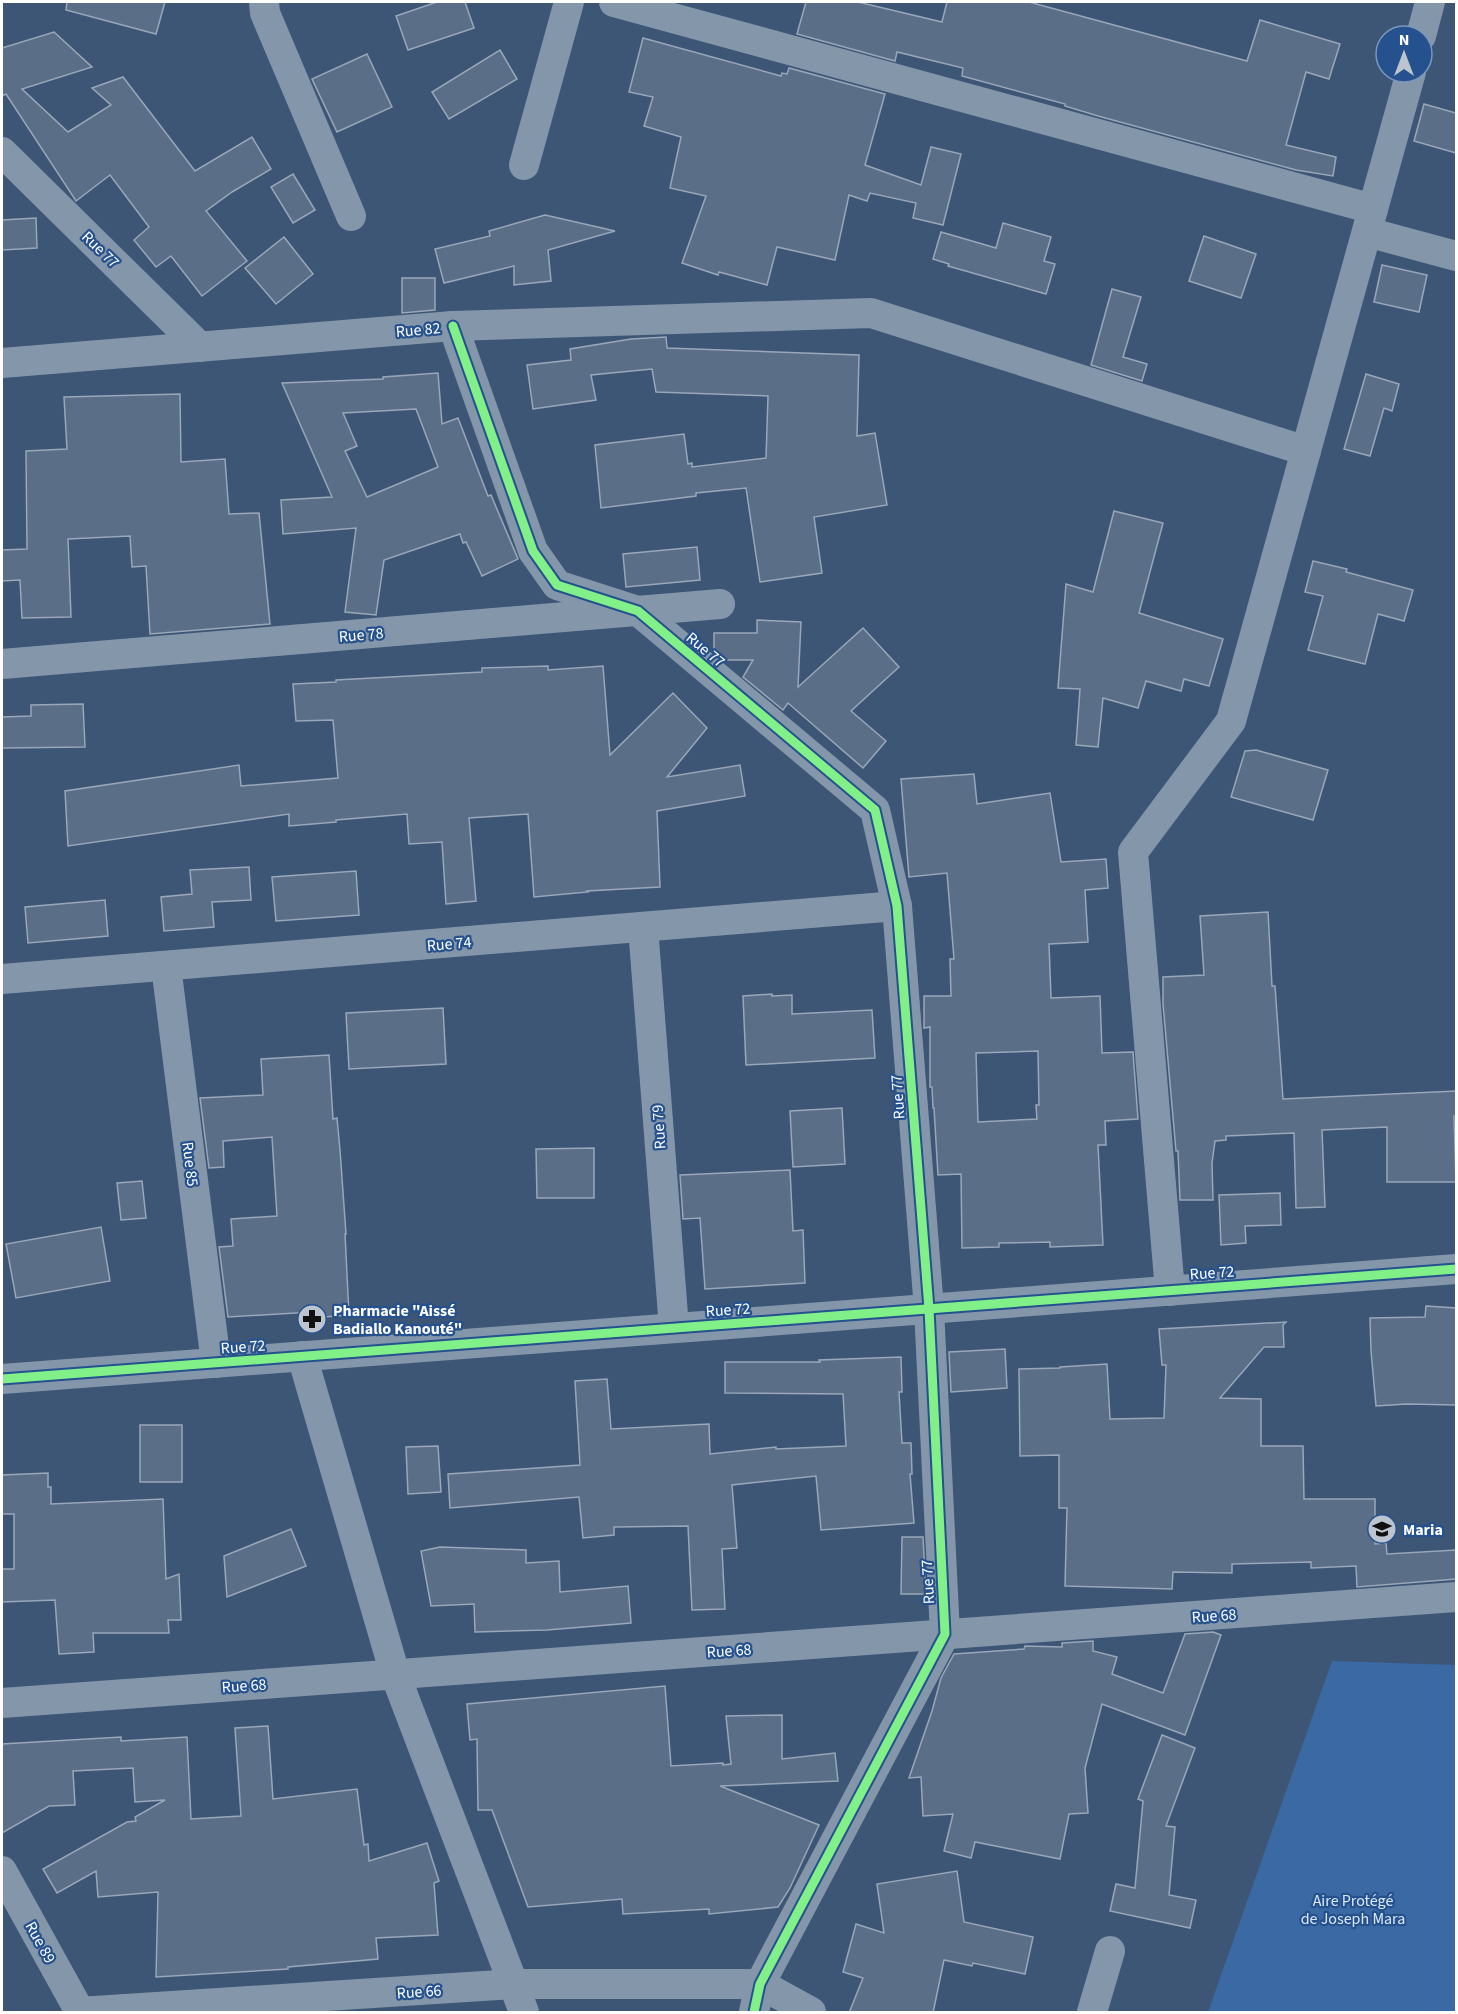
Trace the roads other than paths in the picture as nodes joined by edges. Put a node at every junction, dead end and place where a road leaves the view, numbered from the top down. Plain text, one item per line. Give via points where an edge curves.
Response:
1 (264, 2) edge
2 (569, 2) edge
3 (614, 2) edge
4 (1431, 2) edge
5 (1425, 24) edge
6 (1408, 84) edge
7 (2, 152) edge
8 (524, 165) dead end
9 (351, 216) dead end
10 (1370, 220) junction
11 (1456, 256) edge
12 (453, 326) junction
13 (200, 347) junction
14 (2, 363) edge
15 (1306, 451) junction
16 (720, 604) dead end
17 (638, 611) junction
18 (2, 664) edge
19 (897, 906) junction
20 (643, 927) junction
21 (166, 966) junction
22 (2, 979) edge
23 (1456, 1269) edge
24 (1170, 1291) junction
25 (929, 1309) junction
26 (674, 1328) junction
27 (302, 1356) junction
28 (216, 1363) junction
29 (2, 1379) edge
30 (1456, 1597) edge
31 (945, 1634) junction
32 (395, 1674) junction
33 (2, 1703) edge
34 (2, 1871) edge
35 (1110, 1951) dead end
36 (513, 1984) junction
37 (757, 1998) edge
38 (80, 2012) edge
39 (524, 2013) edge
40 (811, 2013) edge
41 (1092, 2013) edge

1 - 9 street via 265,13
2 - 8 street
3 - 10 street
4 - 5 street
6 - 10 street
7 - 13 street, Rue 77
10 - 11 street
10 - 15 street
12 - 13 street, Rue 82
12 - 15 street, Rue 82 via 871,313
12 - 17 street, Rue 77 via 533,551 557,585
13 - 14 street, Rue 82
15 - 24 street via 1231,722 1133,852
16 - 17 street, Rue 78
17 - 18 street, Rue 78
17 - 19 street, Rue 77 via 875,810
19 - 20 street, Rue 74
19 - 25 street, Rue 77
20 - 21 street, Rue 74
20 - 26 street, Rue 79
21 - 22 street, Rue 74
21 - 28 street, Rue 85
23 - 24 street, Rue 72
24 - 25 street, Rue 72
25 - 26 street, Rue 72
25 - 31 street, Rue 77
26 - 27 street, Rue 72
27 - 28 street, Rue 72
27 - 32 street
28 - 29 street, Rue 72
30 - 31 street, Rue 68
31 - 32 street, Rue 68
31 - 37 street
32 - 33 street, Rue 68
32 - 36 street
34 - 38 street, Rue 89
35 - 41 street
36 - 37 street, Rue 66
36 - 38 street, Rue 66
36 - 39 street
37 - 40 street

